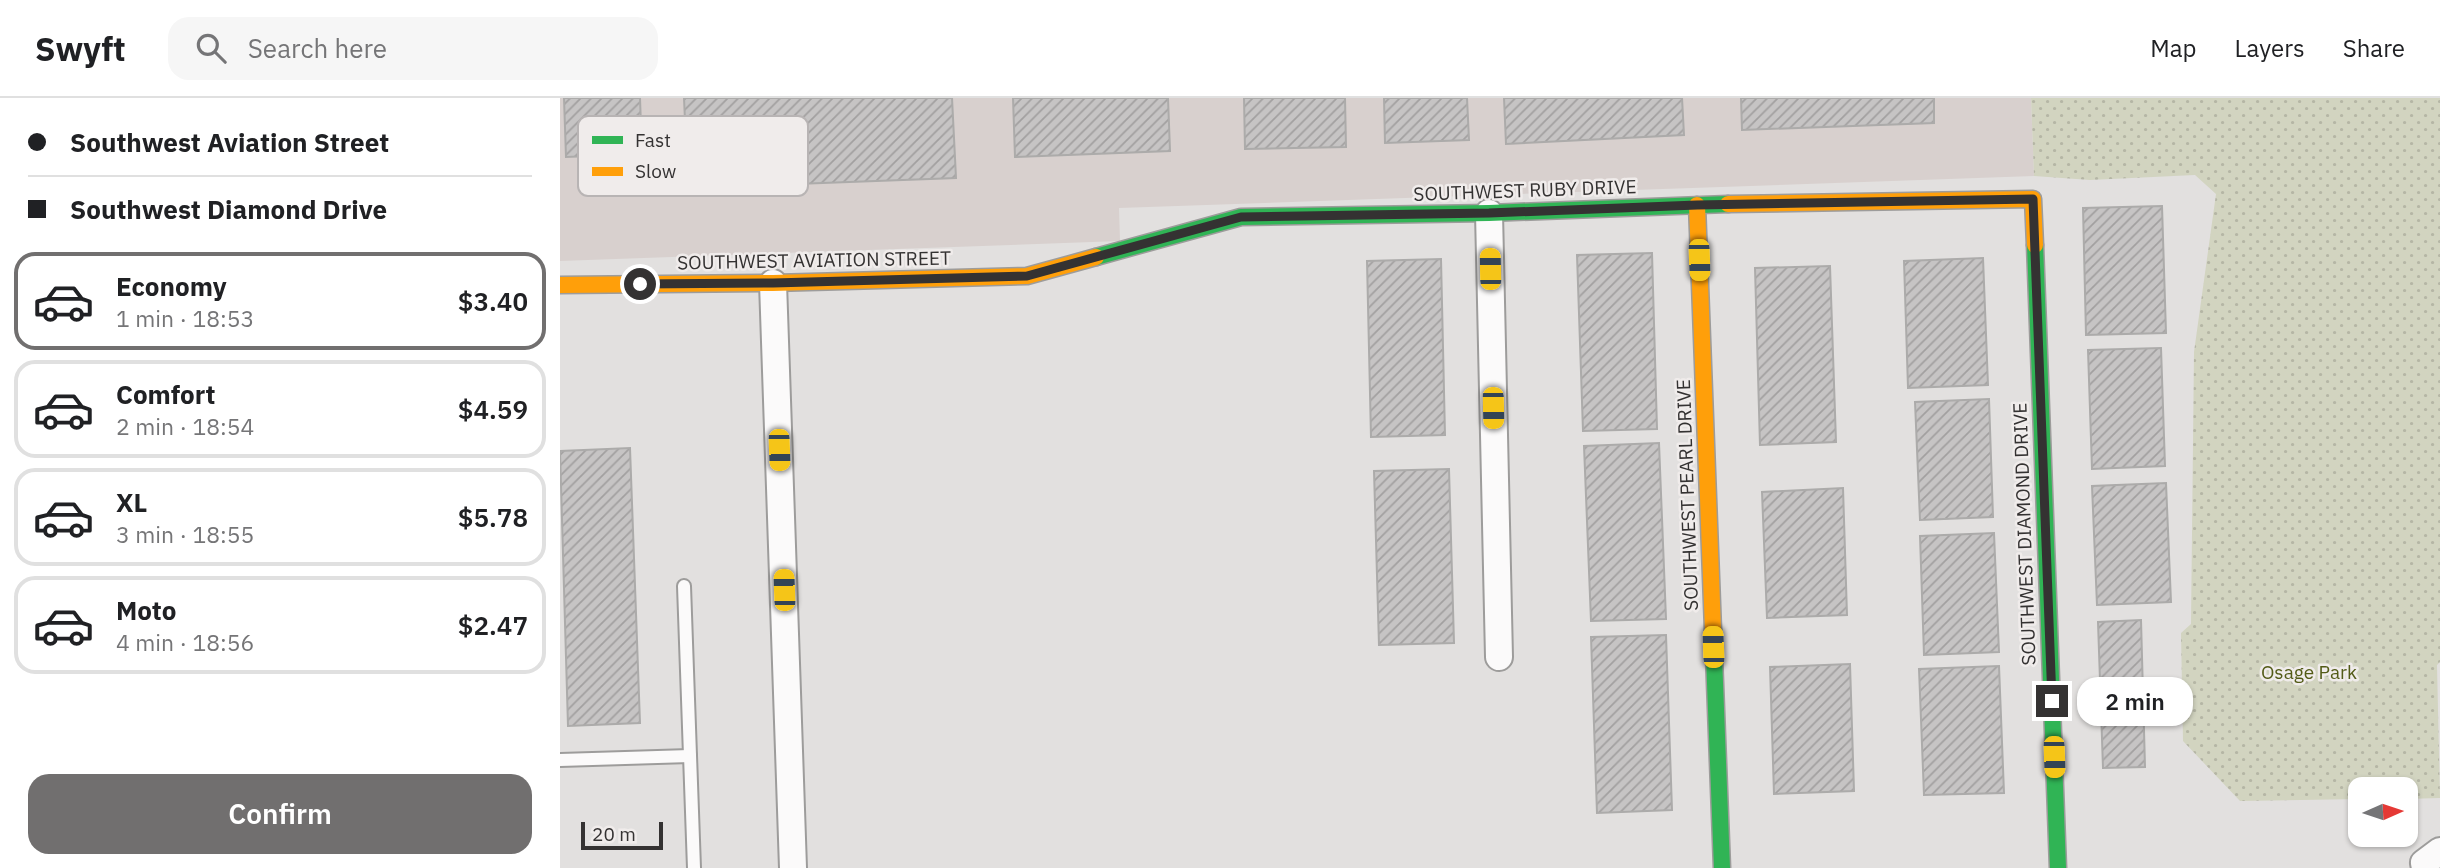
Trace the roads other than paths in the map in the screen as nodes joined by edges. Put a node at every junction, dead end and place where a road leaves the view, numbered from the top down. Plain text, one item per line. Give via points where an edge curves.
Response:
1 (2033, 199) joint
2 (1697, 205) junction
3 (1489, 213) junction
4 (1027, 276) joint
5 (773, 283) junction
6 (560, 285) edge
7 (684, 586) dead end
8 (1499, 657) dead end
9 (690, 757) junction
10 (560, 760) edge
11 (2440, 851) edge
12 (694, 868) edge
13 (793, 868) edge
14 (1721, 868) edge
15 (2058, 868) edge
16 (2425, 868) edge

1 - 2 street, SOUTHWEST RUBY DRIVE
1 - 15 street, SOUTHWEST DIAMOND DRIVE
2 - 3 street, SOUTHWEST RUBY DRIVE
2 - 14 street, SOUTHWEST PEARL DRIVE
3 - 4 street, SOUTHWEST RUBY DRIVE via 1241,217
3 - 8 street
4 - 5 street, SOUTHWEST AVIATION STREET
5 - 6 street, SOUTHWEST AVIATION STREET
5 - 13 street
7 - 9 lane
9 - 10 lane
9 - 12 lane
11 - 16 street via 2424,863

